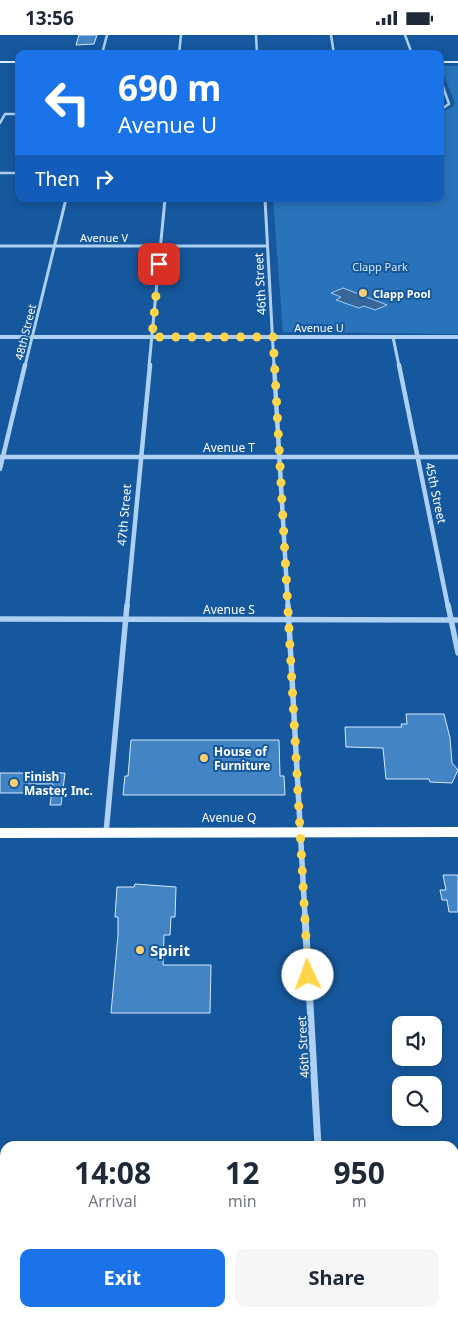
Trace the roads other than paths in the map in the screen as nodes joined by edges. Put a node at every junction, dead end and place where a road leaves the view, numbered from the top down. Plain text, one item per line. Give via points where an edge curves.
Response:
1 (107, 35) edge
2 (181, 35) edge
3 (256, 35) edge
4 (331, 35) edge
5 (405, 35) edge
6 (103, 50) edge
7 (179, 50) edge
8 (257, 50) edge
9 (333, 50) edge
10 (411, 50) edge
11 (444, 62) edge
12 (458, 62) edge
13 (0, 64) edge
14 (15, 64) edge
15 (444, 88) edge
16 (444, 107) edge
17 (15, 114) edge
18 (0, 123) edge
19 (0, 173) edge
20 (15, 173) edge
21 (65, 202) edge
22 (166, 202) edge
23 (265, 202) edge
24 (268, 245) junction
25 (0, 246) edge
26 (55, 246) junction
27 (161, 246) junction
28 (0, 337) edge
29 (32, 337) junction
30 (152, 337) junction
31 (273, 337) junction
32 (393, 337) junction
33 (458, 337) edge
34 (2, 457) edge
35 (141, 457) junction
36 (279, 457) junction
37 (418, 457) junction
38 (458, 457) edge
39 (0, 469) edge
40 (0, 619) edge
41 (126, 619) junction
42 (288, 619) junction
43 (451, 620) junction
44 (458, 620) edge
45 (458, 653) edge
46 (300, 832) junction
47 (458, 832) edge
48 (0, 833) edge
49 (106, 833) junction
50 (318, 1141) edge

1 - 6 street
2 - 7 street
3 - 8 street
4 - 9 street
5 - 10 street
11 - 12 main road
13 - 14 main road
15 - 16 street via 449,101
17 - 18 street via 5,115
19 - 20 street
21 - 26 street, 48th Street
22 - 27 street, 47th Street
23 - 24 street, 46th Street
24 - 27 street, Avenue V
24 - 31 street, 46th Street
25 - 26 street, Avenue V
26 - 27 street, Avenue V
26 - 29 street, 48th Street
27 - 30 street, 47th Street
28 - 29 street, Avenue U
29 - 30 street, Avenue U
29 - 34 street, 48th Street
30 - 31 street, Avenue U
30 - 35 street, 47th Street
31 - 32 street, Avenue U
31 - 36 street, 46th Street
32 - 33 street, Avenue U
32 - 37 street, 45th Street
34 - 35 street, Avenue T
34 - 39 street, 48th Street
35 - 36 street, Avenue T
35 - 41 street, 47th Street
36 - 37 street, Avenue T
36 - 42 street, 46th Street
37 - 38 street, Avenue T
37 - 43 street, 45th Street
40 - 41 street, Avenue S
41 - 42 street, Avenue S
41 - 49 street, 47th Street
42 - 43 street, Avenue S
42 - 46 street, 46th Street
43 - 44 street, Avenue S
43 - 45 street, 45th Street
46 - 47 highway, Avenue Q
46 - 49 highway, Avenue Q
46 - 50 street, 46th Street
48 - 49 highway, Avenue Q

